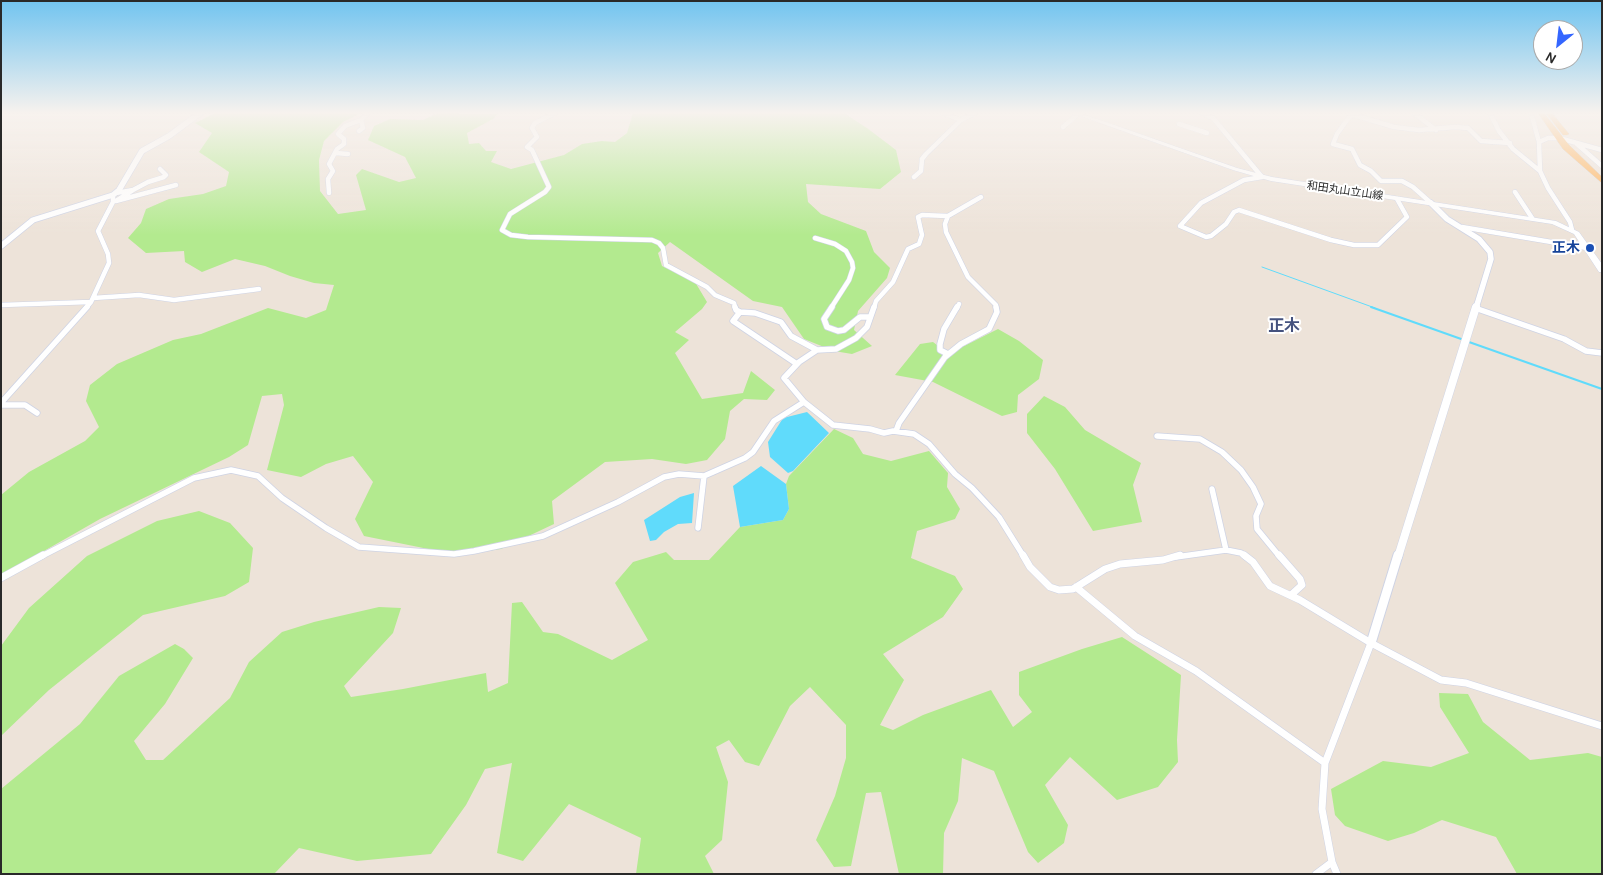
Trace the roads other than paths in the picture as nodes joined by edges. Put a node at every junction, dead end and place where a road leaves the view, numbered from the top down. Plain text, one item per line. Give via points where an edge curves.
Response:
1 (336, 153) edge
2 (140, 154) edge
3 (534, 154) edge
4 (927, 154) edge
5 (1192, 154) edge
6 (1243, 154) edge
7 (1356, 154) edge
8 (1519, 154) edge
9 (1539, 154) edge
10 (1574, 154) edge
11 (1585, 154) edge
12 (1588, 154) edge
13 (1602, 166) edge
14 (160, 169) dead end
15 (1540, 171) junction
16 (1602, 173) edge
17 (914, 177) dead end
18 (1262, 177) junction
19 (1602, 182) edge
20 (176, 185) dead end
21 (133, 190) junction
22 (1516, 192) dead end
23 (329, 193) dead end
24 (114, 194) junction
25 (981, 197) dead end
26 (1398, 199) junction
27 (1431, 203) junction
28 (948, 216) junction
29 (1532, 218) junction
30 (1462, 227) junction
31 (1572, 230) junction
32 (815, 238) dead end
33 (1, 246) edge
34 (1587, 248) junction
35 (1602, 270) edge
36 (259, 289) dead end
37 (92, 300) junction
38 (958, 304) dead end
39 (1, 305) edge
40 (1475, 308) junction
41 (740, 312) junction
42 (870, 317) junction
43 (817, 350) junction
44 (1602, 353) edge
45 (948, 354) junction
46 (796, 364) junction
47 (804, 402) junction
48 (1, 404) edge
49 (37, 413) dead end
50 (896, 431) junction
51 (1156, 436) dead end
52 (704, 476) junction
53 (1212, 489) dead end
54 (698, 528) dead end
55 (1226, 550) junction
56 (1, 578) edge
57 (1076, 587) junction
58 (1291, 595) junction
59 (1371, 643) junction
60 (1602, 726) edge
61 (1326, 763) junction
62 (1332, 862) junction
63 (1316, 874) edge
64 (1338, 874) edge

1 - 23 street via 329,167 334,171 328,179
2 - 24 street
3 - 41 street via 549,187 510,214 502,230 511,235 652,240 663,248 666,265 734,303
4 - 17 street via 922,159 921,171
5 - 18 main road, 和田丸山立山線
6 - 18 street
7 - 27 street via 1360,165 1381,181 1402,181
8 - 15 street
9 - 15 street
10 - 19 highway
11 - 16 highway
12 - 13 street
14 - 21 street via 166,175 164,177
15 - 31 street
18 - 26 main road, 和田丸山立山線
18 - 26 street via 1244,180 1201,203 1180,226 1211,236 1239,210 1331,240 1373,246 1386,239 1407,217
20 - 21 street via 116,201
21 - 24 street
22 - 29 street
24 - 33 street via 42,216
24 - 37 street via 98,231 109,263
25 - 28 street
26 - 27 main road, 和田丸山立山線
27 - 29 main road, 和田丸山立山線
27 - 30 street via 1447,219
28 - 42 street via 918,217 922,235 919,244 908,249 893,282 876,301
28 - 45 street via 946,232 954,250 968,277 996,305 997,312 990,328
29 - 31 main road, 和田丸山立山線
30 - 34 street
30 - 40 street via 1479,238 1490,252 1491,259
31 - 34 main road, 和田丸山立山線
32 - 42 street via 846,251 853,268 824,319 827,326 844,330 860,317
34 - 35 main road, 和田丸山立山線
36 - 37 street via 174,300 139,296
37 - 39 street
37 - 48 street
38 - 45 street via 944,329 940,344 940,350
40 - 44 street via 1564,339 1586,352
40 - 59 street
41 - 43 street via 778,320 791,336
41 - 46 street via 733,321
42 - 43 street via 867,327 856,338 836,349
43 - 46 street
45 - 50 street via 924,385
46 - 47 street via 784,378
47 - 50 street via 833,425 884,433
47 - 52 street via 774,421 753,452 745,458
48 - 49 street via 24,405
50 - 57 street via 914,434 939,453 955,474 999,517 1039,578 1059,590
51 - 58 street via 1200,439 1222,452 1241,470 1260,504 1256,516 1257,529 1300,579 1302,585
52 - 54 street
52 - 56 street via 679,474 664,477 543,536 454,554 359,547 282,498 258,476 231,470 194,478
53 - 55 street
55 - 57 street via 1120,564 1105,569
55 - 58 street via 1246,556 1270,586
57 - 61 street via 1135,636 1196,671
58 - 59 street
59 - 60 street via 1441,680 1466,683
59 - 61 street
61 - 62 street via 1322,810
62 - 63 street
62 - 64 street

